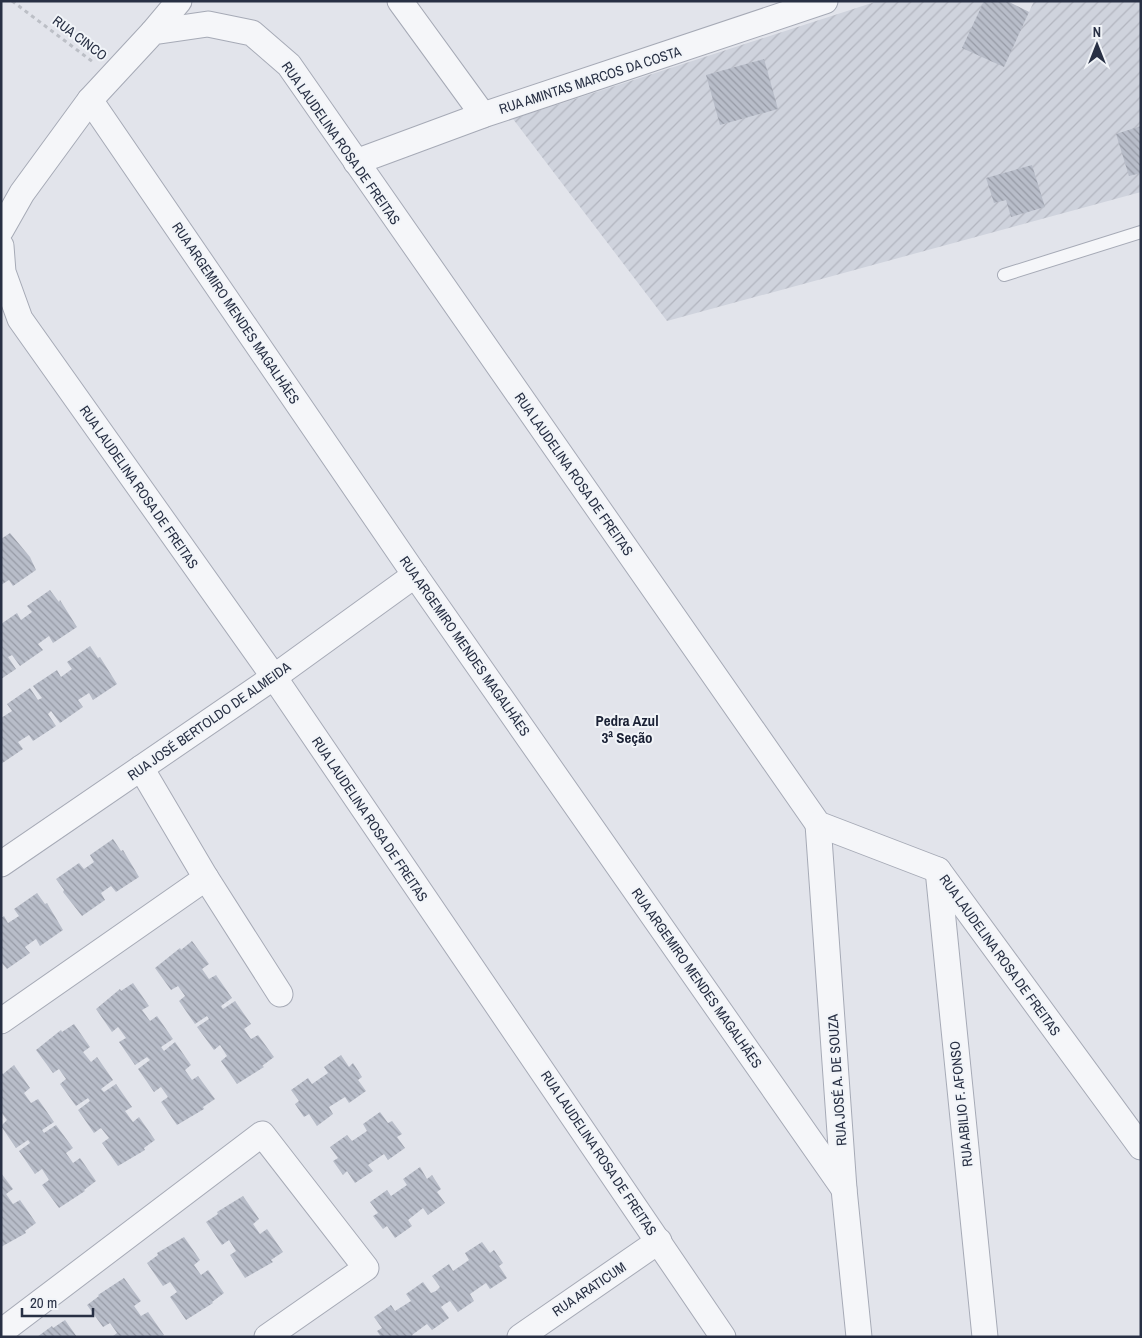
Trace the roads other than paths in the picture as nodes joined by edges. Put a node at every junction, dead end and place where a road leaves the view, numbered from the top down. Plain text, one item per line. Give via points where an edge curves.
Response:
1 (179, 1) edge
2 (400, 1) edge
3 (825, 1) edge
4 (153, 32) junction
5 (90, 100) junction
6 (483, 115) junction
7 (356, 162) junction
8 (1, 230) edge
9 (1141, 232) edge
10 (1, 246) edge
11 (1004, 275) dead end
12 (416, 575) junction
13 (274, 678) junction
14 (141, 768) junction
15 (818, 824) junction
16 (1, 864) edge
17 (938, 870) junction
18 (206, 878) junction
19 (280, 994) dead end
20 (1, 1021) edge
21 (1141, 1147) edge
22 (844, 1189) junction
23 (659, 1241) junction
24 (1, 1332) edge
25 (268, 1337) edge
26 (520, 1337) edge
27 (723, 1337) edge
28 (859, 1337) edge
29 (985, 1337) edge

1 - 4 street
2 - 6 street
3 - 6 street, RUA AMINTAS MARCOS DA COSTA
4 - 5 street
4 - 7 street, RUA LAUDELINA ROSA DE FREITAS via 208,24 252,33 290,65
5 - 8 street via 22,193
5 - 12 street, RUA ARGEMIRO MENDES MAGALHÃES
6 - 7 street, RUA AMINTAS MARCOS DA COSTA
7 - 15 street, RUA LAUDELINA ROSA DE FREITAS
9 - 11 lane
10 - 13 street, RUA LAUDELINA ROSA DE FREITAS via 3,272 20,319
12 - 13 street, RUA JOSÉ BERTOLDO DE ALMEIDA
12 - 22 street, RUA ARGEMIRO MENDES MAGALHÃES
13 - 14 street, RUA JOSÉ BERTOLDO DE ALMEIDA
13 - 23 street, RUA LAUDELINA ROSA DE FREITAS
14 - 16 street, RUA JOSÉ BERTOLDO DE ALMEIDA
14 - 18 street
15 - 17 street, RUA LAUDELINA ROSA DE FREITAS
15 - 22 street, RUA JOSÉ A. DE SOUZA
17 - 21 street, RUA LAUDELINA ROSA DE FREITAS
17 - 29 street, RUA ABILIO F. AFONSO
18 - 19 street
18 - 20 street
22 - 28 street, RUA JOSÉ A. DE SOUZA
23 - 26 street, RUA ARATICUM
23 - 27 street, RUA LAUDELINA ROSA DE FREITAS
24 - 25 street via 262,1134 366,1268

